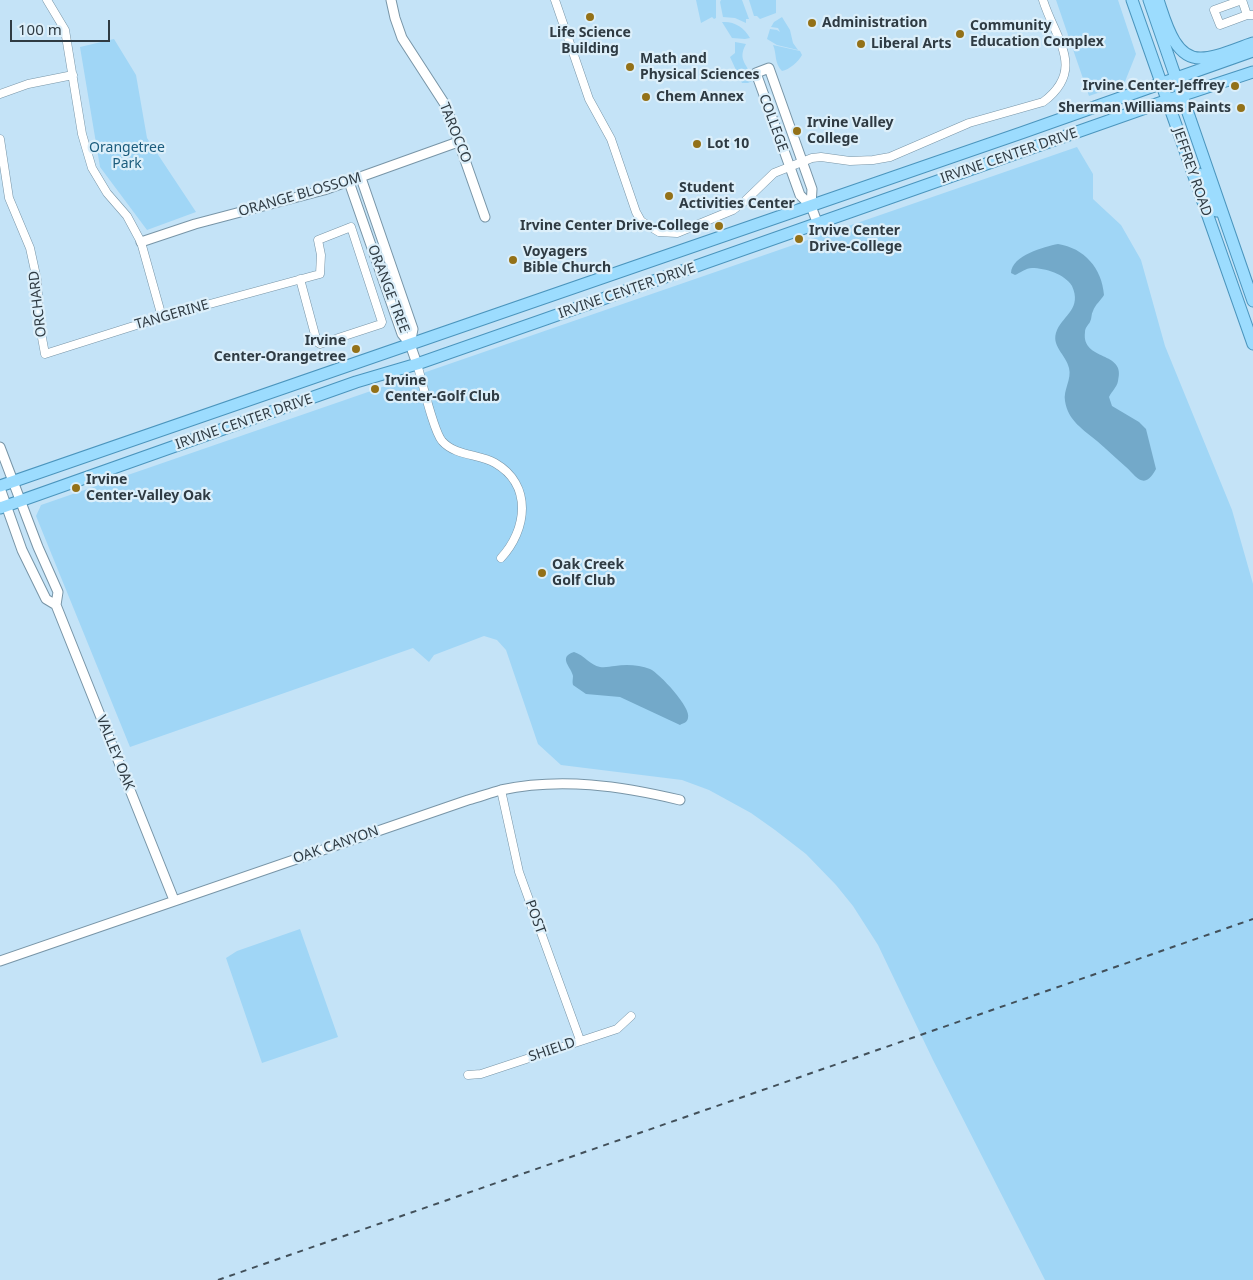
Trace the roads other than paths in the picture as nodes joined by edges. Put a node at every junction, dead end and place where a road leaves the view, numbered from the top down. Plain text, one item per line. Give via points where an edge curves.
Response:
1 (47, 0) edge
2 (390, 0) edge
3 (555, 0) edge
4 (1043, 0) edge
5 (1132, 0) edge
6 (1149, 0) edge
7 (1158, 0) edge
8 (1253, 43) edge
9 (1253, 51) edge
10 (1253, 72) edge
11 (73, 75) junction
12 (1176, 78) junction
13 (1162, 84) junction
14 (0, 94) edge
15 (1183, 95) junction
16 (1168, 100) junction
17 (0, 139) edge
18 (458, 142) junction
19 (1188, 159) junction
20 (803, 162) junction
21 (789, 168) junction
22 (361, 178) junction
23 (349, 182) junction
24 (811, 206) junction
25 (1222, 210) junction
26 (485, 217) dead end
27 (818, 222) junction
28 (141, 242) junction
29 (1217, 245) junction
30 (1249, 278) edge
31 (300, 279) junction
32 (1253, 301) edge
33 (162, 317) junction
34 (410, 344) junction
35 (1253, 344) edge
36 (45, 354) joint
37 (417, 364) junction
38 (0, 447) edge
39 (13, 481) junction
40 (0, 487) edge
41 (20, 500) junction
42 (3, 507) edge
43 (501, 558) dead end
44 (56, 605) junction
45 (501, 790) junction
46 (680, 800) dead end
47 (174, 900) junction
48 (0, 961) edge
49 (631, 1016) dead end
50 (580, 1040) junction
51 (468, 1075) dead end

1 - 11 street via 65,30
2 - 18 street, TAROCCO via 402,38 446,106
3 - 21 street via 589,99 611,139 636,212 645,224 659,232 686,230 733,210 774,173
4 - 20 street via 1067,63 1061,85 1043,102 969,123 890,157 850,161 821,157
5 - 13 main road, JEFFREY ROAD
6 - 12 main road, JEFFREY ROAD
7 - 8 main road via 1176,43 1190,55 1210,57
9 - 12 main road, IRVINE CENTER DRIVE
10 - 15 main road, IRVINE CENTER DRIVE
11 - 14 street via 28,84
11 - 28 street via 82,134 92,168 107,193 127,216
12 - 13 main road, IRVINE CENTER DRIVE
12 - 15 main road, JEFFREY ROAD
13 - 16 main road, JEFFREY ROAD
13 - 24 main road, IRVINE CENTER DRIVE
15 - 16 main road, IRVINE CENTER DRIVE
15 - 25 main road, JEFFREY ROAD
16 - 19 main road, JEFFREY ROAD
16 - 27 main road, IRVINE CENTER DRIVE
17 - 36 street, ORCHARD via 9,198 30,248 37,280
18 - 22 street, ORANGE BLOSSOM
18 - 26 street, TAROCCO
19 - 25 main road via 1200,175 1214,210
19 - 29 main road, JEFFREY ROAD
20 - 21 street
20 - 21 street, COLLEGE via 769,68 756,73
20 - 24 street, COLLEGE via 812,188
21 - 24 street, COLLEGE via 800,195
22 - 23 street, ORANGE BLOSSOM
22 - 34 street, ORANGE TREE via 413,329
23 - 28 street, ORANGE BLOSSOM
23 - 34 street, ORANGE TREE via 402,334
24 - 27 street, COLLEGE
24 - 34 main road, IRVINE CENTER DRIVE
25 - 30 main road, JEFFREY ROAD
27 - 37 main road, IRVINE CENTER DRIVE
28 - 33 street
29 - 30 main road via 1228,255 1238,282 1242,284
29 - 35 main road, JEFFREY ROAD
30 - 32 main road, JEFFREY ROAD
31 - 31 street, TANGERINE via 320,274 318,240 351,227 381,324 320,344
31 - 33 street, TANGERINE
33 - 36 street, TANGERINE
34 - 37 street
34 - 39 main road, IRVINE CENTER DRIVE
37 - 41 main road, IRVINE CENTER DRIVE via 356,382
37 - 43 street via 442,441 471,456 494,462 518,487 524,504 519,530 511,548
38 - 39 street, VALLEY OAK
39 - 40 main road, IRVINE CENTER DRIVE
39 - 41 street, VALLEY OAK
40 - 42 street, VALLEY OAK
41 - 42 main road, IRVINE CENTER DRIVE
41 - 44 street, VALLEY OAK via 58,592
42 - 44 street, VALLEY OAK via 46,599
44 - 47 street, VALLEY OAK
45 - 46 street, OAK CANYON via 572,784 635,790
45 - 47 street, OAK CANYON
45 - 50 street, POST via 519,872
47 - 48 street, OAK CANYON
49 - 50 street, SHIELD via 616,1029
50 - 51 street, SHIELD via 481,1074

